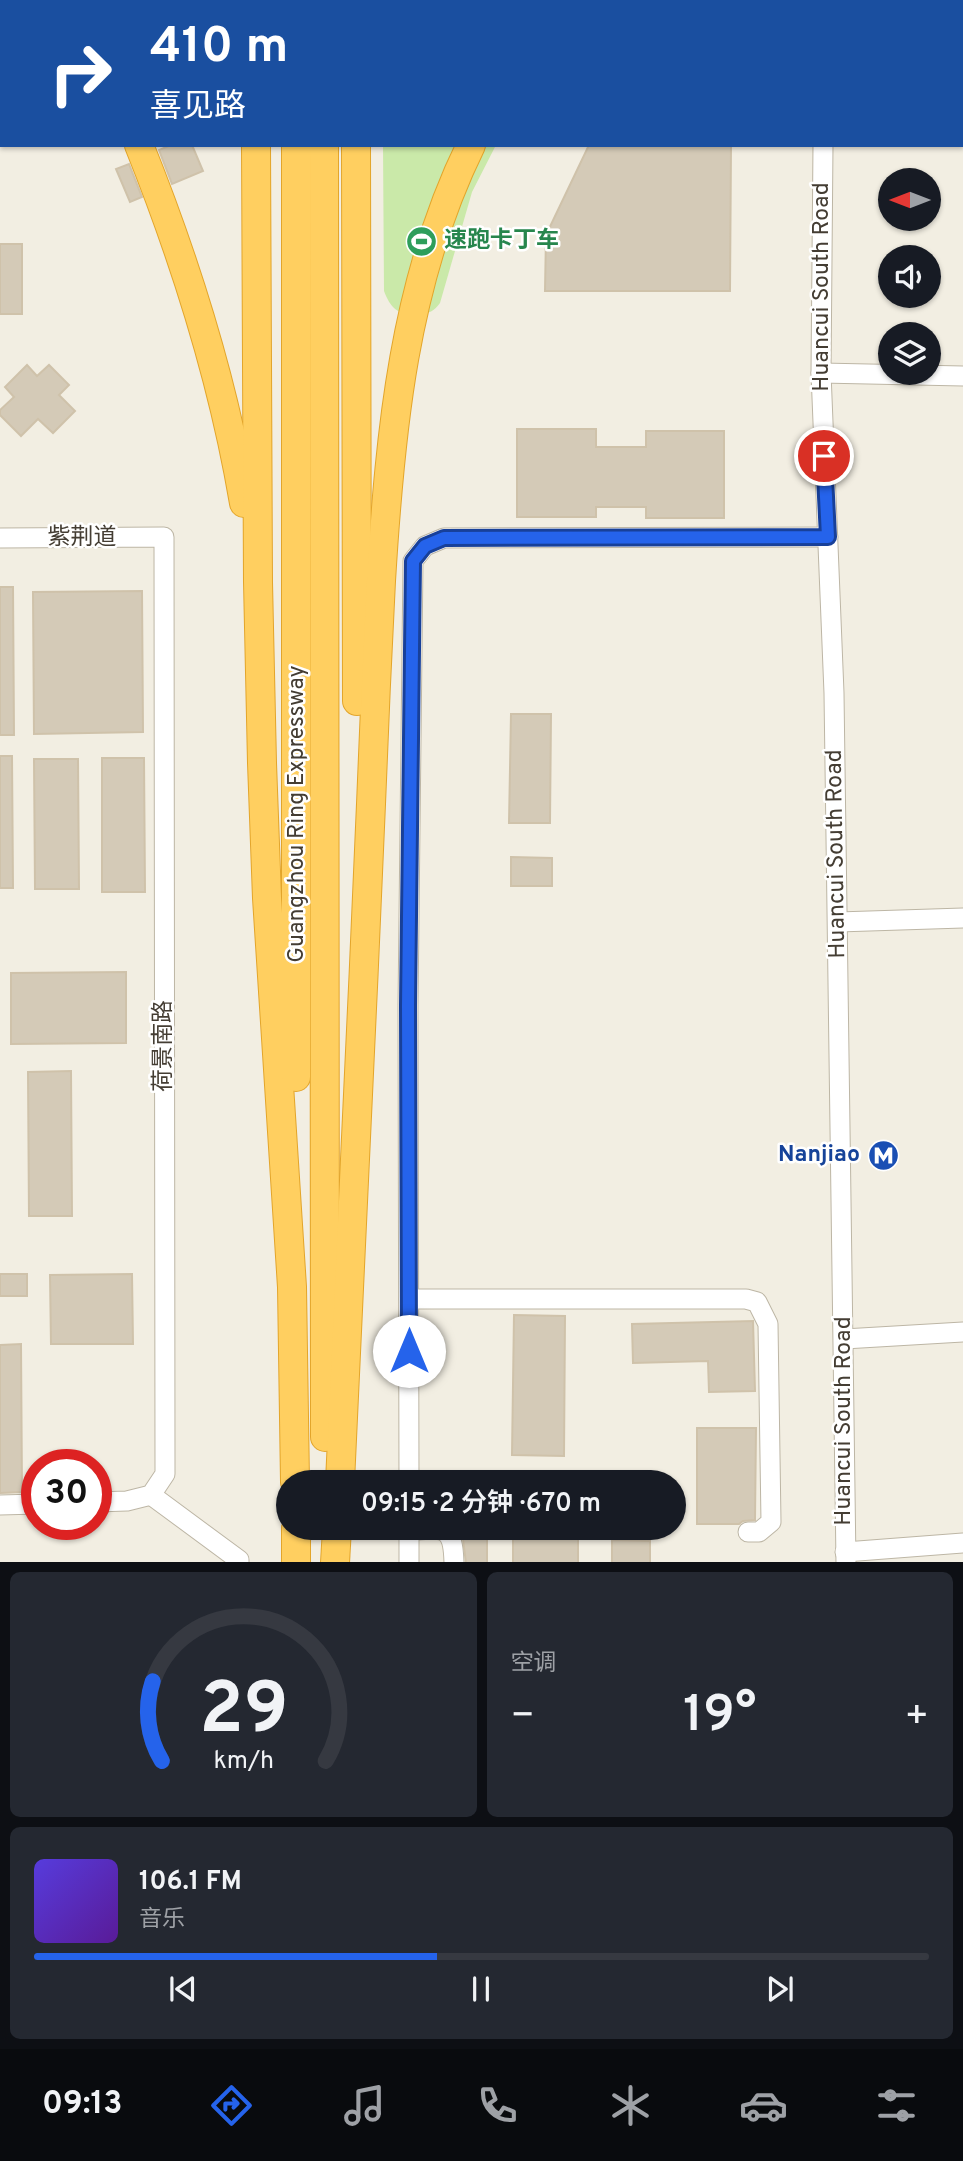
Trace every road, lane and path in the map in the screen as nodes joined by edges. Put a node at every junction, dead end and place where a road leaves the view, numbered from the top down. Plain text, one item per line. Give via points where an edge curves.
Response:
1 (140, 147) edge
2 (256, 147) edge
3 (296, 147) edge
4 (324, 147) edge
5 (470, 147) edge
6 (822, 147) edge
7 (356, 151) edge
8 (821, 373) junction
9 (963, 376) edge
10 (164, 537) joint
11 (828, 537) junction
12 (0, 538) edge
13 (260, 648) junction
14 (963, 918) edge
15 (838, 922) junction
16 (358, 1099) junction
17 (409, 1299) junction
18 (963, 1332) edge
19 (844, 1339) junction
20 (296, 1470) edge
21 (296, 1470) edge
22 (325, 1470) edge
23 (341, 1470) edge
24 (409, 1470) edge
25 (151, 1495) junction
26 (112, 1502) edge
27 (21, 1505) edge
28 (0, 1506) edge
29 (748, 1532) dead end
30 (296, 1540) edge
31 (325, 1540) edge
32 (336, 1540) edge
33 (409, 1540) edge
34 (452, 1540) edge
35 (963, 1544) edge
36 (846, 1557) edge
37 (239, 1562) edge
38 (297, 1562) edge
39 (325, 1562) edge
40 (335, 1562) edge
41 (410, 1562) edge
42 (454, 1562) edge

1 - 13 highway via 191,284 227,412 253,560
2 - 13 highway
3 - 21 highway, Guangzhou Ring Expressway
4 - 22 highway, Guangzhou Ring Expressway
5 - 16 highway via 422,276 394,421 378,648
6 - 8 street, Huancui South Road
7 - 16 highway
8 - 9 street
8 - 11 street, Huancui South Road
10 - 12 street, 紫荆道
10 - 25 street, 荷景南路 via 165,1474
11 - 15 street, Huancui South Road
11 - 17 street via 444,538 425,546 413,561
13 - 20 highway via 267,898 292,1287
14 - 15 street
15 - 19 street, Huancui South Road
16 - 23 highway
17 - 24 street
17 - 29 street via 757,1302 768,1324 771,1522 759,1532
18 - 19 street
19 - 36 street, Huancui South Road
25 - 26 street
25 - 37 street
27 - 28 street
30 - 38 highway
31 - 39 highway
32 - 40 highway
33 - 41 street
34 - 42 street
35 - 36 street

